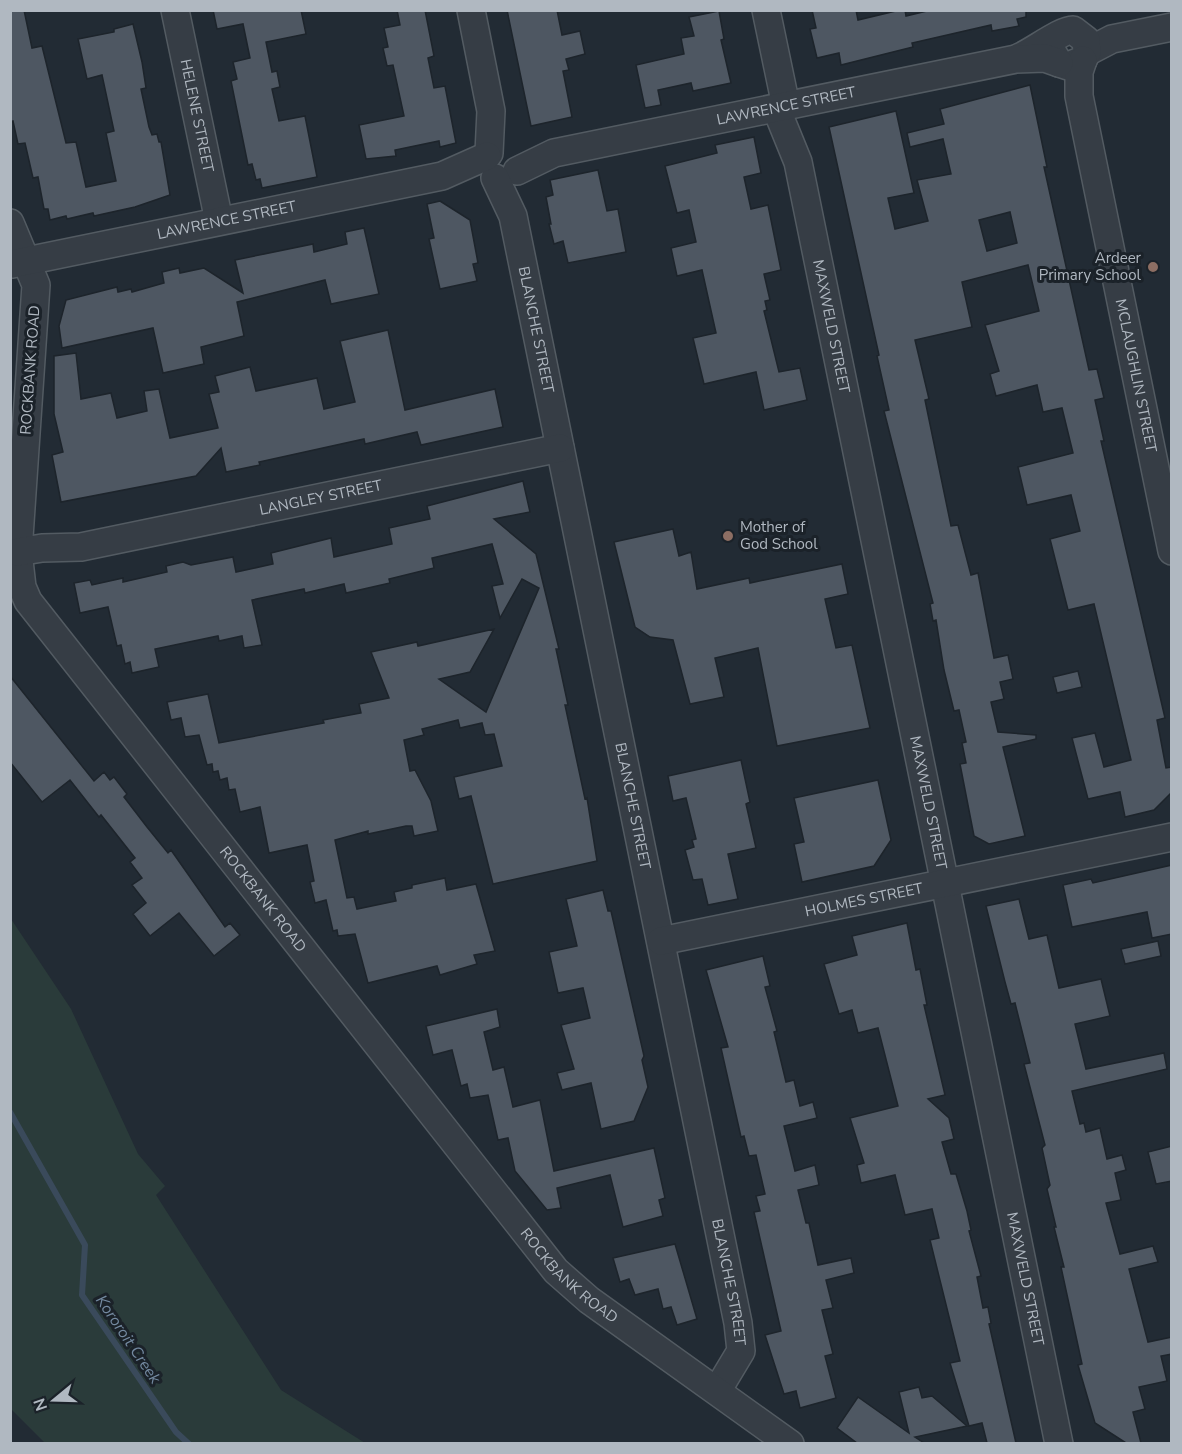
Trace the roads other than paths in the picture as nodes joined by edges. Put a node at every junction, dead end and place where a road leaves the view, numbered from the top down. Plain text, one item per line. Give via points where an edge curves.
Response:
1 (175, 10) edge
2 (471, 10) edge
3 (766, 10) edge
4 (1172, 27) edge
5 (1069, 40) edge
6 (786, 106) junction
7 (502, 164) junction
8 (219, 221) junction
9 (10, 223) edge
10 (19, 263) edge
11 (560, 448) junction
12 (1172, 551) edge
13 (18, 560) junction
14 (1172, 837) edge
15 (944, 883) junction
16 (661, 941) junction
17 (717, 1391) junction
18 (789, 1443) edge
19 (1059, 1443) edge

1 - 8 street, HELENE STREET
2 - 7 street, BLANCHE STREET
3 - 6 street, MAXWELD STREET
4 - 5 street, LAWRENCE STREET via 1112,39
5 - 6 street, LAWRENCE STREET via 1016,59
5 - 12 street, MCLAUGHLIN STREET
6 - 7 street, LAWRENCE STREET
6 - 15 street, MAXWELD STREET
7 - 8 street, LAWRENCE STREET
7 - 11 street, BLANCHE STREET
8 - 10 street, LAWRENCE STREET
9 - 10 street, ROCKBANK ROAD
10 - 13 street, ROCKBANK ROAD via 36,285
11 - 13 street, LANGLEY STREET via 81,547 45,562
11 - 16 street, BLANCHE STREET
13 - 17 street, ROCKBANK ROAD via 28,601 48,628 556,1271 589,1300
14 - 15 street, HOLMES STREET
15 - 16 street, HOLMES STREET
15 - 19 street, MAXWELD STREET
16 - 17 street, BLANCHE STREET via 738,1323 741,1351
17 - 18 street, ROCKBANK ROAD

